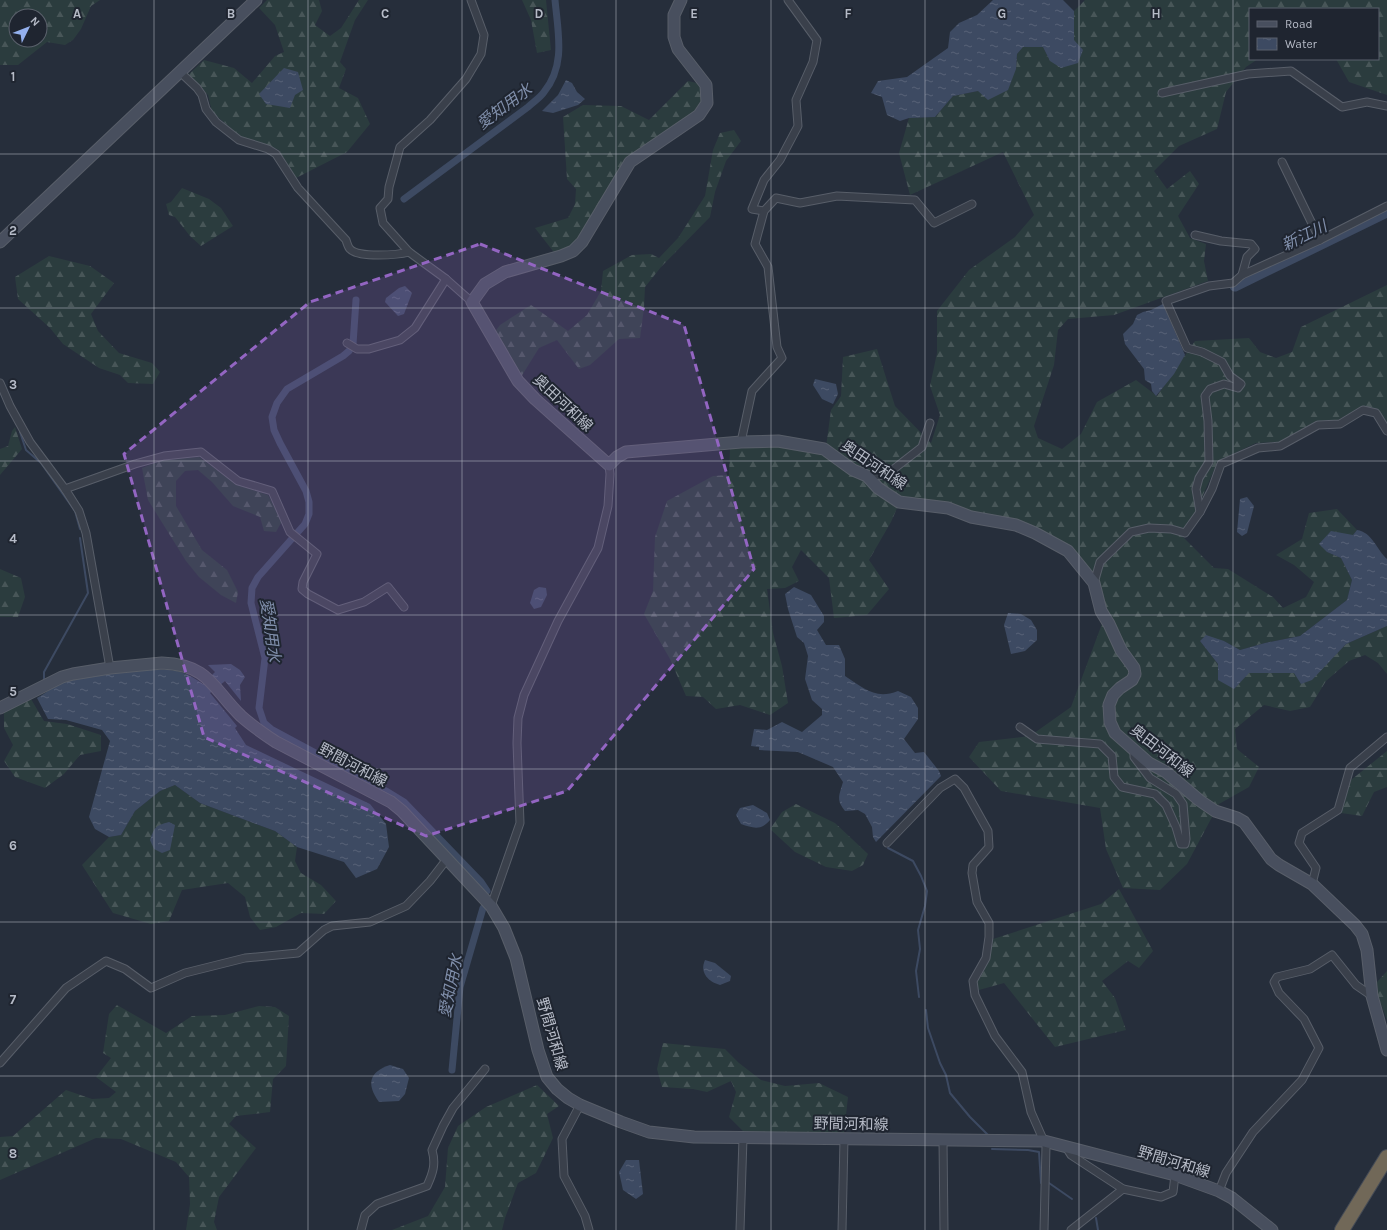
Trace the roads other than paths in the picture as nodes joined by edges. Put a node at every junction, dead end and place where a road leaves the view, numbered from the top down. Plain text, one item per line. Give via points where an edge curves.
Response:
1 (256, 0) edge
2 (471, 0) edge
3 (681, 0) edge
4 (788, 0) edge
5 (180, 72) junction
6 (1162, 93) dead end
7 (1387, 106) edge
8 (1282, 162) dead end
9 (972, 204) dead end
10 (1387, 206) edge
11 (764, 212) junction
12 (1195, 235) dead end
13 (1320, 240) junction
14 (0, 242) edge
15 (409, 252) junction
16 (1242, 275) junction
17 (446, 279) junction
18 (472, 302) junction
19 (347, 343) dead end
20 (0, 384) edge
21 (930, 423) dead end
22 (1387, 431) edge
23 (741, 442) junction
24 (609, 465) junction
25 (867, 476) junction
26 (65, 489) junction
27 (1200, 512) junction
28 (1094, 583) junction
29 (404, 607) dead end
30 (110, 668) junction
31 (0, 708) edge
32 (1020, 728) dead end
33 (1387, 736) edge
34 (1134, 749) junction
35 (887, 843) dead end
36 (447, 858) junction
37 (1312, 884) junction
38 (492, 906) junction
39 (1372, 996) junction
40 (1387, 1050) edge
41 (0, 1063) edge
42 (485, 1069) dead end
43 (580, 1105) junction
44 (742, 1138) junction
45 (844, 1139) junction
46 (943, 1140) junction
47 (1044, 1141) junction
48 (1066, 1147) junction
49 (1387, 1157) edge
50 (1387, 1174) edge
51 (1175, 1175) junction
52 (1123, 1189) junction
53 (1219, 1191) junction
54 (361, 1230) edge
55 (589, 1230) edge
56 (740, 1230) edge
57 (842, 1230) edge
58 (944, 1230) edge
59 (1044, 1230) edge
60 (1071, 1230) edge
61 (1272, 1230) edge
62 (1342, 1230) edge
63 (1353, 1230) edge

1 - 5 main road
2 - 15 street via 484,35 481,54 466,79 430,120 400,147 388,199 380,208 384,223
3 - 18 main road via 674,15 674,37 678,49 706,85 707,103 699,115 630,162 582,242 573,251 505,272 486,284
4 - 11 street via 817,40 812,62 796,100 798,126 780,160 764,180 752,209
5 - 14 main road
5 - 15 street via 200,92 209,115 220,126 239,140 276,154 298,188 346,240 350,249 382,255
6 - 7 street via 1248,74 1291,71 1342,107 1367,102
8 - 13 street
9 - 11 street via 934,223 915,200 837,196 800,203 776,198
10 - 13 street
11 - 23 street via 756,244 768,267 777,347 782,358 752,391
12 - 16 street via 1251,244 1255,249 1247,257
13 - 16 street
15 - 17 street
16 - 27 street via 1233,283 1209,286 1166,301 1187,348 1222,362 1230,376 1241,384 1238,388 1224,384 1210,389 1204,396 1208,421 1209,462 1199,478 1196,489
17 - 18 street
17 - 19 street via 415,328 400,340 369,349 358,349
18 - 24 main road, 奥田河和線 via 518,381
20 - 26 street via 30,442
21 - 25 street via 922,447 886,475
22 - 27 street via 1376,413 1363,410 1340,424 1318,425 1280,446 1258,448 1221,464
23 - 24 main road, 奥田河和線 via 626,452
23 - 25 main road, 奥田河和線 via 778,441 824,449 853,470
24 - 38 street via 608,506 598,548 558,621 524,695 518,718 517,743 520,823
25 - 28 main road, 奥田河和線 via 878,488 899,502 948,508 971,517 1016,525 1035,533 1068,551
26 - 29 street via 164,456 200,452 238,481 272,491 290,532 317,554 303,582 302,589 308,594 338,610 364,602 388,587
26 - 30 street via 79,511 86,533
27 - 28 street via 1185,533 1171,529 1149,528 1131,532 1100,562
28 - 34 main road, 奥田河和線 via 1101,610 1121,650 1134,668 1132,680 1113,695 1109,704 1110,722 1116,733
30 - 31 main road, 野間河和線 via 62,677
30 - 36 main road, 野間河和線 via 172,663 183,665 206,676 241,716 259,730 276,742 391,802
32 - 34 street via 1037,739 1100,744 1112,756 1114,777 1122,787 1155,794 1166,806 1181,844 1185,844 1183,804 1176,794 1150,778 1134,757
33 - 37 street via 1350,768 1338,810 1302,833 1299,843 1316,868
34 - 37 main road, 奥田河和線 via 1215,811 1244,822 1271,859
35 - 47 street via 940,788 955,779 964,788 988,831 989,847 973,865 972,874 977,902 989,923 986,958 973,981 975,995 995,1036 1022,1072 1032,1112
36 - 38 main road, 野間河和線
36 - 41 street via 430,881 406,906 370,922 332,926 298,953 245,958 185,973 151,988 124,969 106,961 66,988
37 - 39 main road, 奥田河和線 via 1362,934 1367,950
38 - 43 main road, 野間河和線 via 516,958 547,1077 568,1098
39 - 40 main road, 奥田河和線
39 - 53 street via 1356,985 1332,955 1310,969 1277,977 1274,982 1279,993 1304,1019 1319,1048 1302,1080 1253,1132 1226,1173
42 - 54 street via 453,1108 443,1126 432,1150 433,1170 427,1186 377,1204 365,1215
43 - 44 main road, 野間河和線 via 650,1132
43 - 55 street via 562,1139 564,1176 585,1216
44 - 45 main road, 野間河和線
44 - 56 street
45 - 46 main road, 野間河和線
45 - 57 street
46 - 47 main road, 野間河和線
46 - 58 street
47 - 48 main road, 野間河和線
47 - 59 street
48 - 51 main road, 野間河和線
48 - 52 street via 1071,1155
49 - 62 highway
50 - 63 highway
51 - 52 street via 1173,1192 1161,1197
51 - 53 main road, 野間河和線
52 - 60 street
53 - 61 main road, 野間河和線 via 1232,1198

